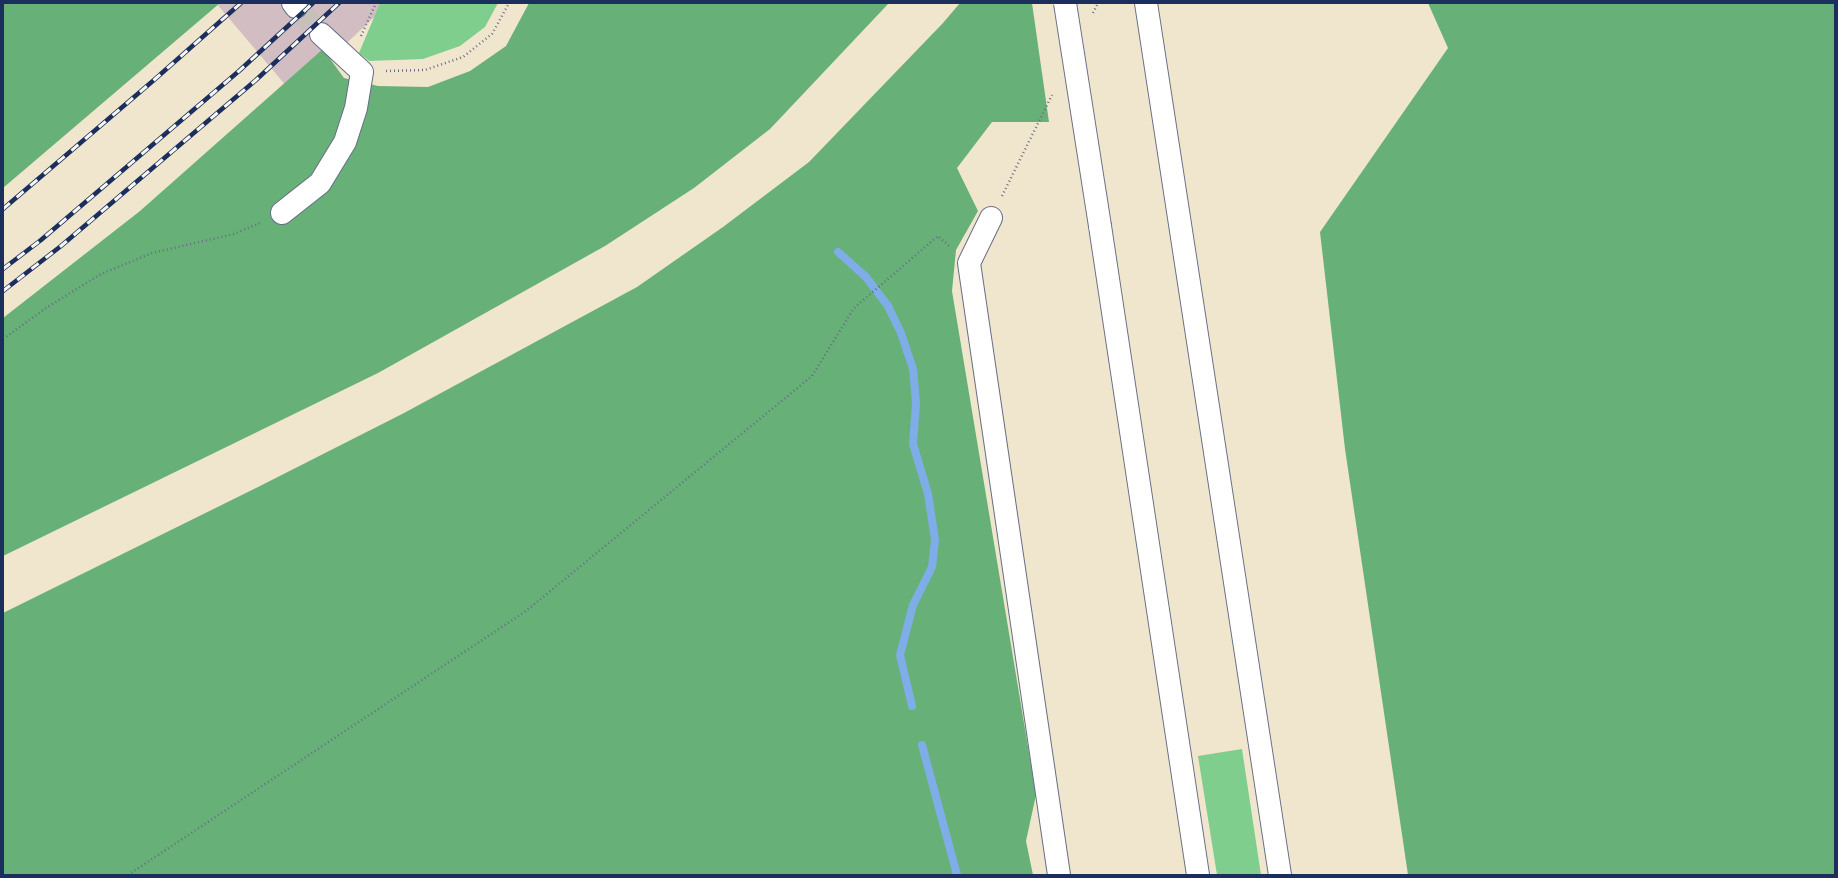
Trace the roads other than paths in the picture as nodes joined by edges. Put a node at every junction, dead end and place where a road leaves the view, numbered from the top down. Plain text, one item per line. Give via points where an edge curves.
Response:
1 (1065, 3) edge
2 (1146, 3) edge
3 (321, 34) tunnel mouth
4 (282, 213) road end
5 (991, 218) road end
6 (1059, 875) edge
7 (1198, 875) edge
8 (1280, 875) edge

1 - 7 main road, bridge
2 - 8 main road
3 - 4 main road via 362,72 356,108 344,142 320,183
5 - 6 main road via 969,263

